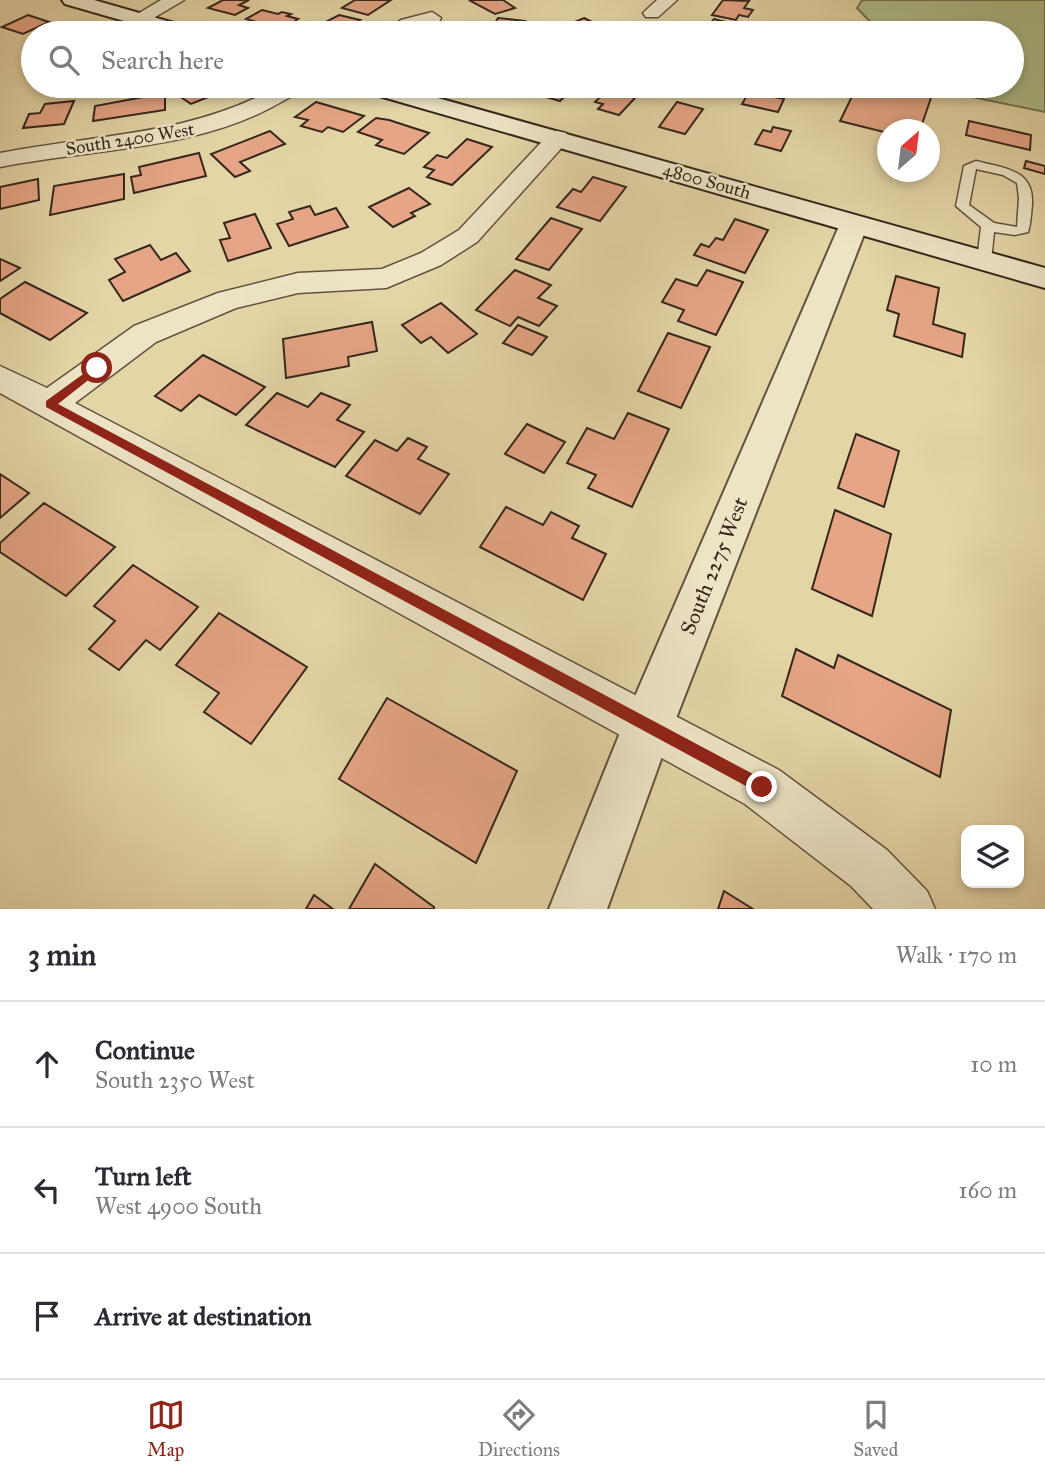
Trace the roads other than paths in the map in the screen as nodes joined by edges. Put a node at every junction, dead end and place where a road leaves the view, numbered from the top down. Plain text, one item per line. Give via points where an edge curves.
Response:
1 (72, 0) edge
2 (175, 0) edge
3 (668, 0) edge
4 (652, 13) dead end
5 (432, 18) dead end
6 (138, 19) junction
7 (145, 21) edge
8 (420, 21) edge
9 (272, 98) edge
10 (413, 98) edge
11 (558, 138) junction
12 (0, 160) edge
13 (854, 224) junction
14 (988, 225) junction
15 (984, 261) junction
16 (1045, 278) edge
17 (0, 378) edge
18 (50, 404) junction
19 (648, 726) junction
20 (578, 909) edge
21 (909, 909) edge

1 - 6 main road
2 - 6 street
3 - 4 street
5 - 8 street
6 - 7 main road
9 - 12 street, South 2400 West via 198,129
10 - 11 main road, 4800 South
11 - 13 main road, 4800 South
11 - 18 street via 468,236 431,259 386,278 298,284 228,300 145,334
13 - 15 main road, 4800 South
13 - 19 main road, South 2275 West
14 - 14 lane via 1016,232 1023,229 1027,189 1012,174 970,166 962,205
14 - 15 lane
15 - 16 main road, 4800 South
17 - 18 street
18 - 19 street
19 - 20 main road, South 2275 West
19 - 21 street via 762,787 869,868

